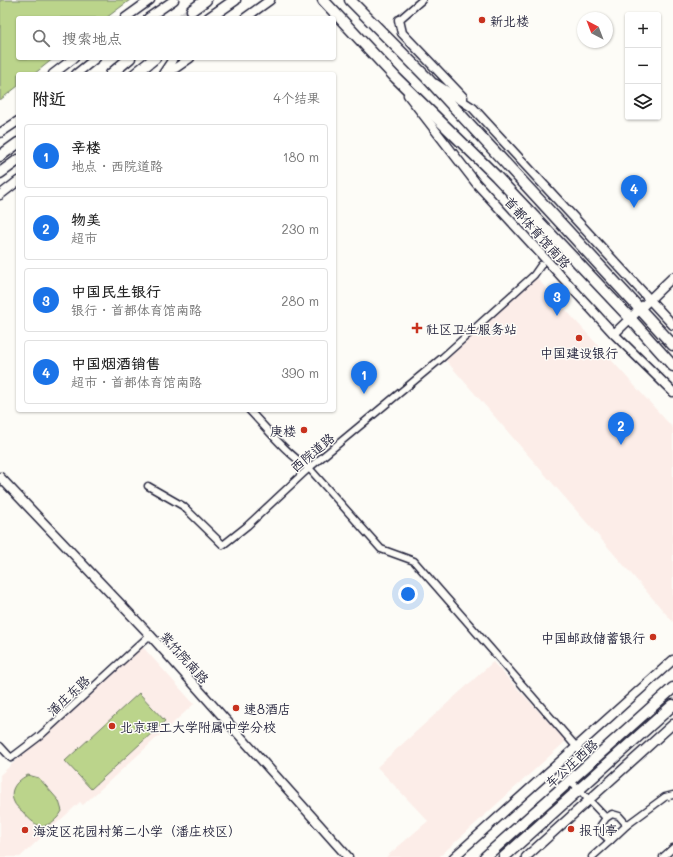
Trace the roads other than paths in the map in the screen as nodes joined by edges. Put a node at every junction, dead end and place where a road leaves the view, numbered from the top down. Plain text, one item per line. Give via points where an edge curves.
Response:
1 (150, 0) edge
2 (174, 0) edge
3 (206, 0) edge
4 (235, 0) edge
5 (270, 0) edge
6 (323, 0) edge
7 (350, 0) edge
8 (422, 0) edge
9 (192, 10) tunnel mouth
10 (128, 16) edge
11 (151, 16) edge
12 (212, 16) edge
13 (248, 16) edge
14 (400, 20) joint
15 (72, 60) edge
16 (94, 60) edge
17 (128, 60) edge
18 (152, 60) edge
19 (172, 60) edge
20 (187, 60) edge
21 (56, 72) edge
22 (78, 72) edge
23 (113, 72) edge
24 (138, 72) edge
25 (164, 72) edge
26 (170, 72) edge
27 (396, 78) junction
28 (427, 78) junction
29 (473, 108) junction
30 (16, 122) edge
31 (0, 133) edge
32 (16, 144) edge
33 (0, 156) edge
34 (16, 161) edge
35 (0, 173) edge
36 (16, 184) edge
37 (0, 195) edge
38 (541, 266) dead end
39 (673, 277) edge
40 (649, 300) junction
41 (640, 309) junction
42 (630, 318) junction
43 (673, 325) edge
44 (614, 334) junction
45 (673, 345) edge
46 (673, 366) edge
47 (673, 392) edge
48 (251, 412) edge
49 (309, 468) junction
50 (0, 477) edge
51 (148, 486) dead end
52 (150, 635) junction
53 (673, 660) edge
54 (673, 688) edge
55 (673, 705) edge
56 (673, 724) edge
57 (0, 746) edge
58 (579, 749) junction
59 (571, 781) junction
60 (579, 789) junction
61 (673, 795) edge
62 (589, 800) junction
63 (606, 818) junction
64 (627, 824) junction
65 (610, 840) junction
66 (673, 848) edge
67 (348, 857) edge
68 (454, 857) edge
69 (485, 857) edge
70 (504, 857) edge
71 (526, 857) edge
72 (592, 857) edge
73 (663, 857) edge

1 - 10 street
2 - 11 street
3 - 9 main road
4 - 12 main road
5 - 13 street
6 - 27 main road, 首都体育馆南路
7 - 28 main road, 首都体育馆南路
8 - 14 street
14 - 29 street via 402,33
15 - 21 street
16 - 22 street
17 - 23 main road
18 - 24 main road
19 - 25 street
20 - 26 street
27 - 42 main road, 首都体育馆南路 via 496,176
27 - 44 street, 首都体育馆南路 via 476,183
28 - 29 street, 首都体育馆南路
28 - 41 main road, 首都体育馆南路
29 - 40 street, 首都体育馆南路
30 - 31 street
32 - 33 main road
34 - 35 main road
36 - 37 street
38 - 49 street, 西院道路 via 443,357
39 - 40 street
40 - 41 street
40 - 43 street, 首都体育馆南路
41 - 42 street
41 - 45 main road, 首都体育馆南路
42 - 44 street
42 - 46 main road, 首都体育馆南路
44 - 47 street, 首都体育馆南路
48 - 49 street
49 - 51 street, 西院道路 via 223,545 183,506
49 - 58 street via 382,549 414,561
50 - 52 street, 紫竹院南路
52 - 57 street, 潘庄东路 via 40,736 11,758
52 - 67 street, 紫竹院南路
53 - 58 street
54 - 59 main road, 车公庄西路
55 - 60 main road, 车公庄西路
56 - 62 street
58 - 68 street
59 - 60 street
59 - 69 main road, 车公庄西路
60 - 62 street
60 - 70 main road, 车公庄西路
61 - 64 street via 664,797
62 - 63 street
62 - 71 street
63 - 64 street via 612,814 619,816
63 - 65 street via 601,825 601,832
64 - 65 street
65 - 72 street
66 - 73 street

